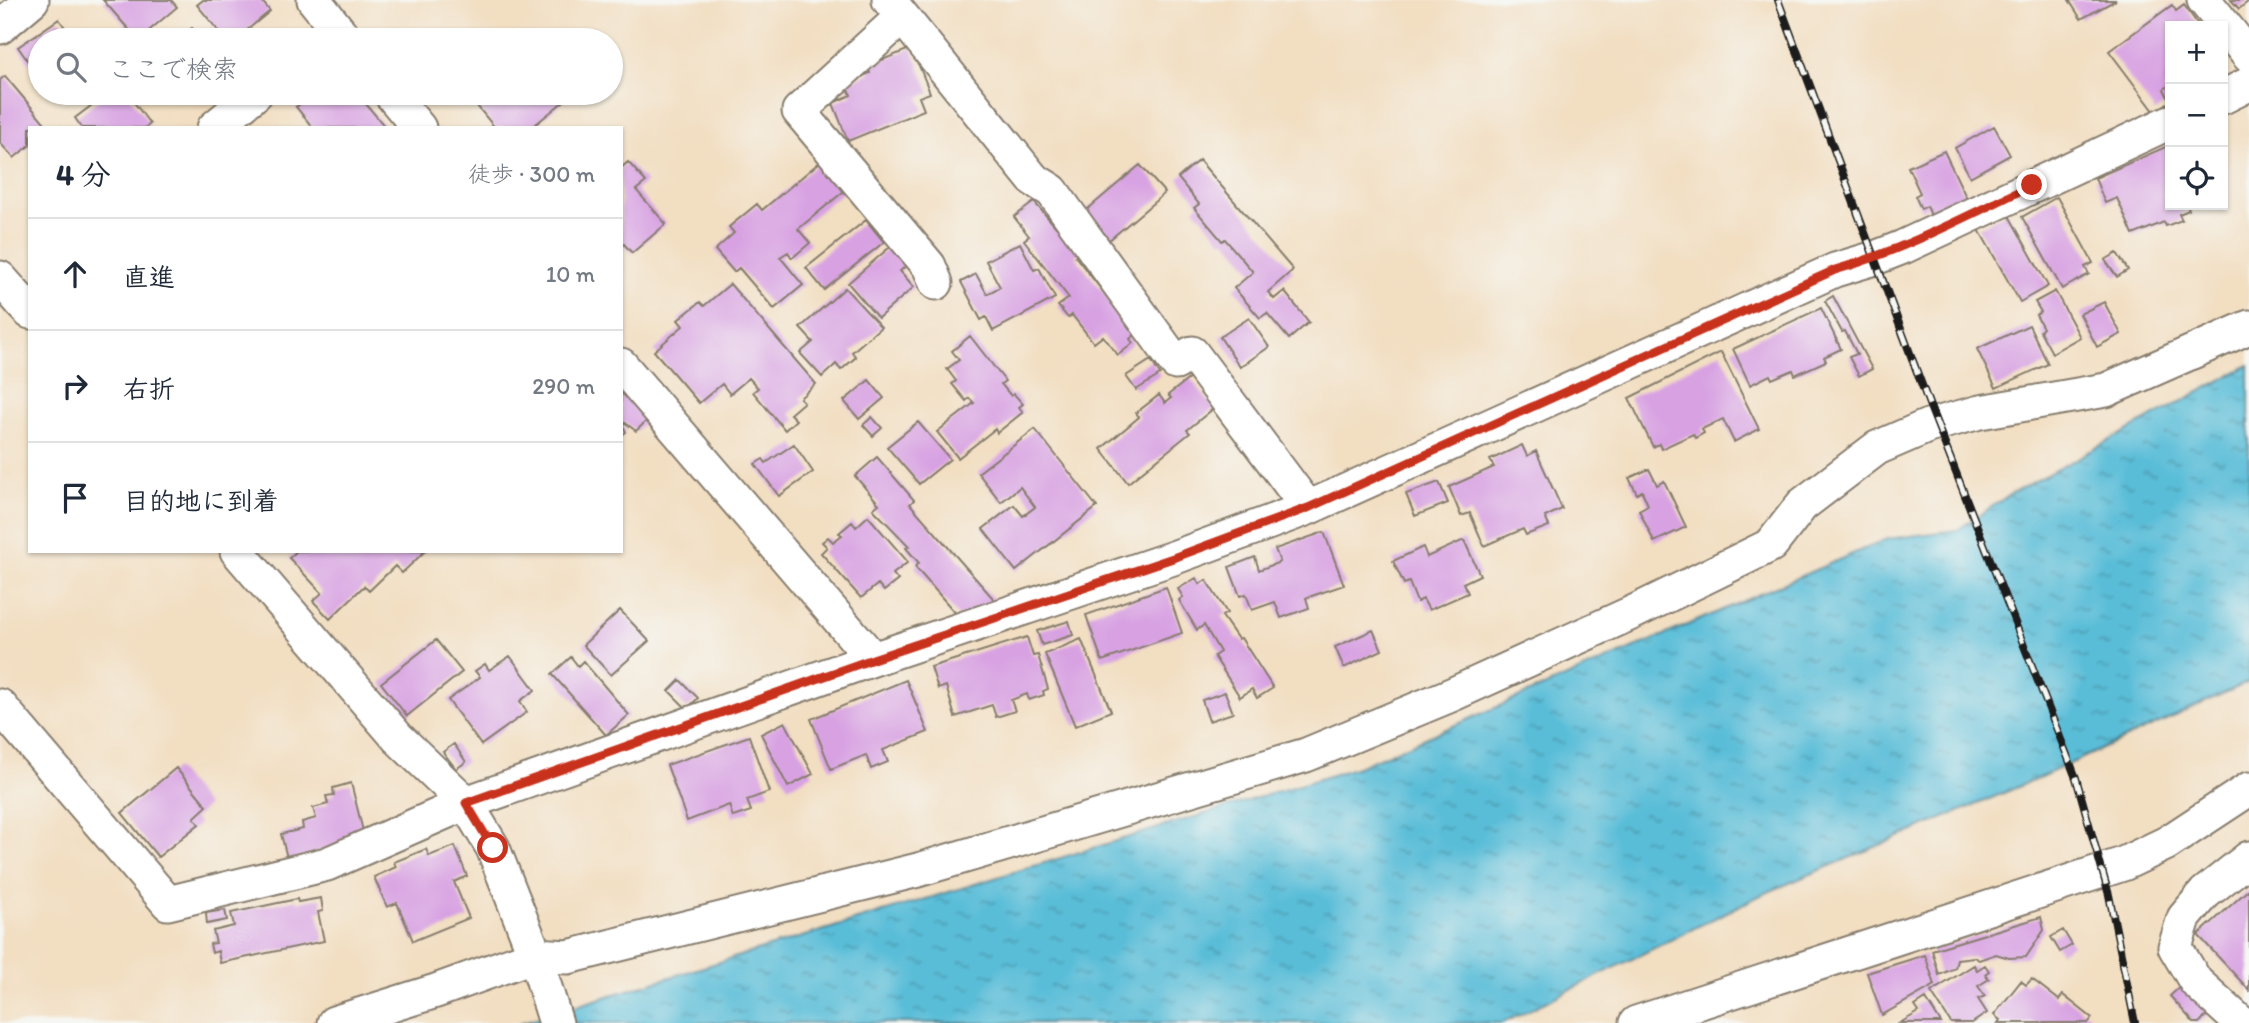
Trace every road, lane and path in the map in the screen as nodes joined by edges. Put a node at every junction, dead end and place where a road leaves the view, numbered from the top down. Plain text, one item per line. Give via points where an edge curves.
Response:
1 (32, 0) edge
2 (314, 0) edge
3 (2204, 0) edge
4 (895, 8) edge
5 (0, 27) edge
6 (330, 28) edge
7 (2249, 56) edge
8 (2249, 84) edge
9 (2228, 94) edge
10 (242, 105) edge
11 (400, 105) edge
12 (2165, 124) edge
13 (216, 126) edge
14 (417, 126) edge
15 (0, 278) edge
16 (936, 283) dead end
17 (2249, 304) edge
18 (28, 310) edge
19 (2237, 333) edge
20 (623, 367) edge
21 (1308, 508) junction
22 (239, 553) edge
23 (873, 659) junction
24 (0, 706) edge
25 (2249, 789) edge
26 (466, 803) junction
27 (2249, 858) edge
28 (538, 966) junction
29 (334, 1023) edge
30 (556, 1023) edge
31 (1636, 1023) edge
32 (2241, 1023) edge

1 - 5 street
2 - 6 street
3 - 7 street
4 - 16 street via 799,110 929,266
4 - 21 street via 1033,179 1052,191 1176,363 1192,352
8 - 9 street
10 - 13 street
11 - 14 street
12 - 21 street via 1903,247 1835,270
15 - 18 street
17 - 19 street via 2230,318
19 - 28 street via 2106,390 1954,419 1877,448 1802,505 1771,545 1451,695 1306,755 918,870
20 - 23 street
21 - 23 street
22 - 26 street via 398,738
23 - 26 street
24 - 26 street via 167,903 327,864
25 - 31 street via 2166,843 2123,864
26 - 28 street via 493,848
27 - 32 street via 2205,893 2184,918 2175,947 2196,982
28 - 29 street
28 - 30 street

